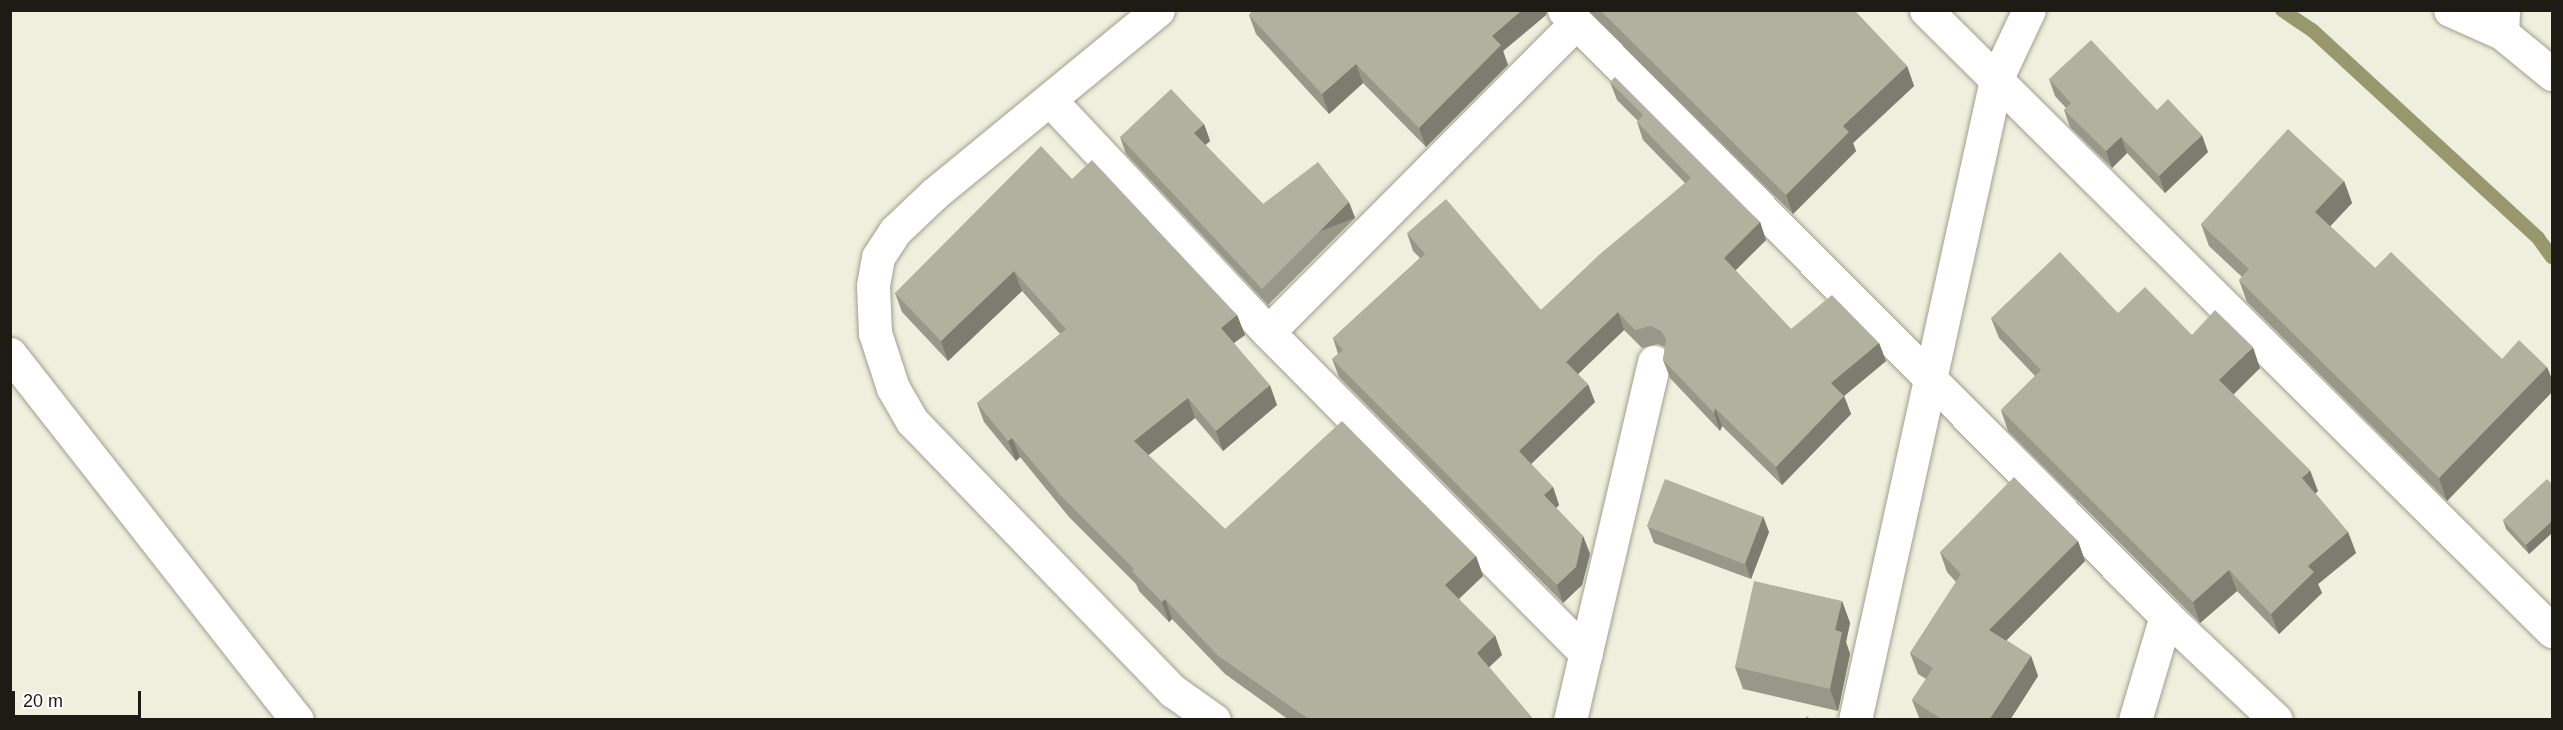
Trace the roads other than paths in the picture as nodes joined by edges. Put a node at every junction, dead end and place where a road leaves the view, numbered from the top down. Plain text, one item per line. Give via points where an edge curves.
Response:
1 (1158, 10) edge
2 (1926, 10) edge
3 (2029, 10) edge
4 (2450, 10) edge
5 (1570, 17) edge
6 (2503, 22) edge
7 (2553, 74) edge
8 (1996, 80) junction
9 (1050, 100) junction
10 (1268, 332) junction
11 (10, 354) edge
12 (1654, 362) dead end
13 (1930, 380) junction
14 (2166, 616) junction
15 (2553, 631) edge
16 (1586, 654) junction
17 (297, 720) edge
18 (1214, 720) edge
19 (1570, 720) edge
20 (1855, 720) edge
21 (2134, 720) edge
22 (2276, 720) edge

1 - 9 street
2 - 8 street
3 - 8 street
4 - 6 street
5 - 10 street
5 - 13 street
6 - 7 street
8 - 13 street
8 - 15 street
9 - 10 street
9 - 18 street via 895,231 878,257 873,286 875,333 893,388 912,421 1173,691
10 - 16 street
11 - 17 street
12 - 16 street
13 - 14 street
13 - 20 street
14 - 21 street
14 - 22 street
16 - 19 street

